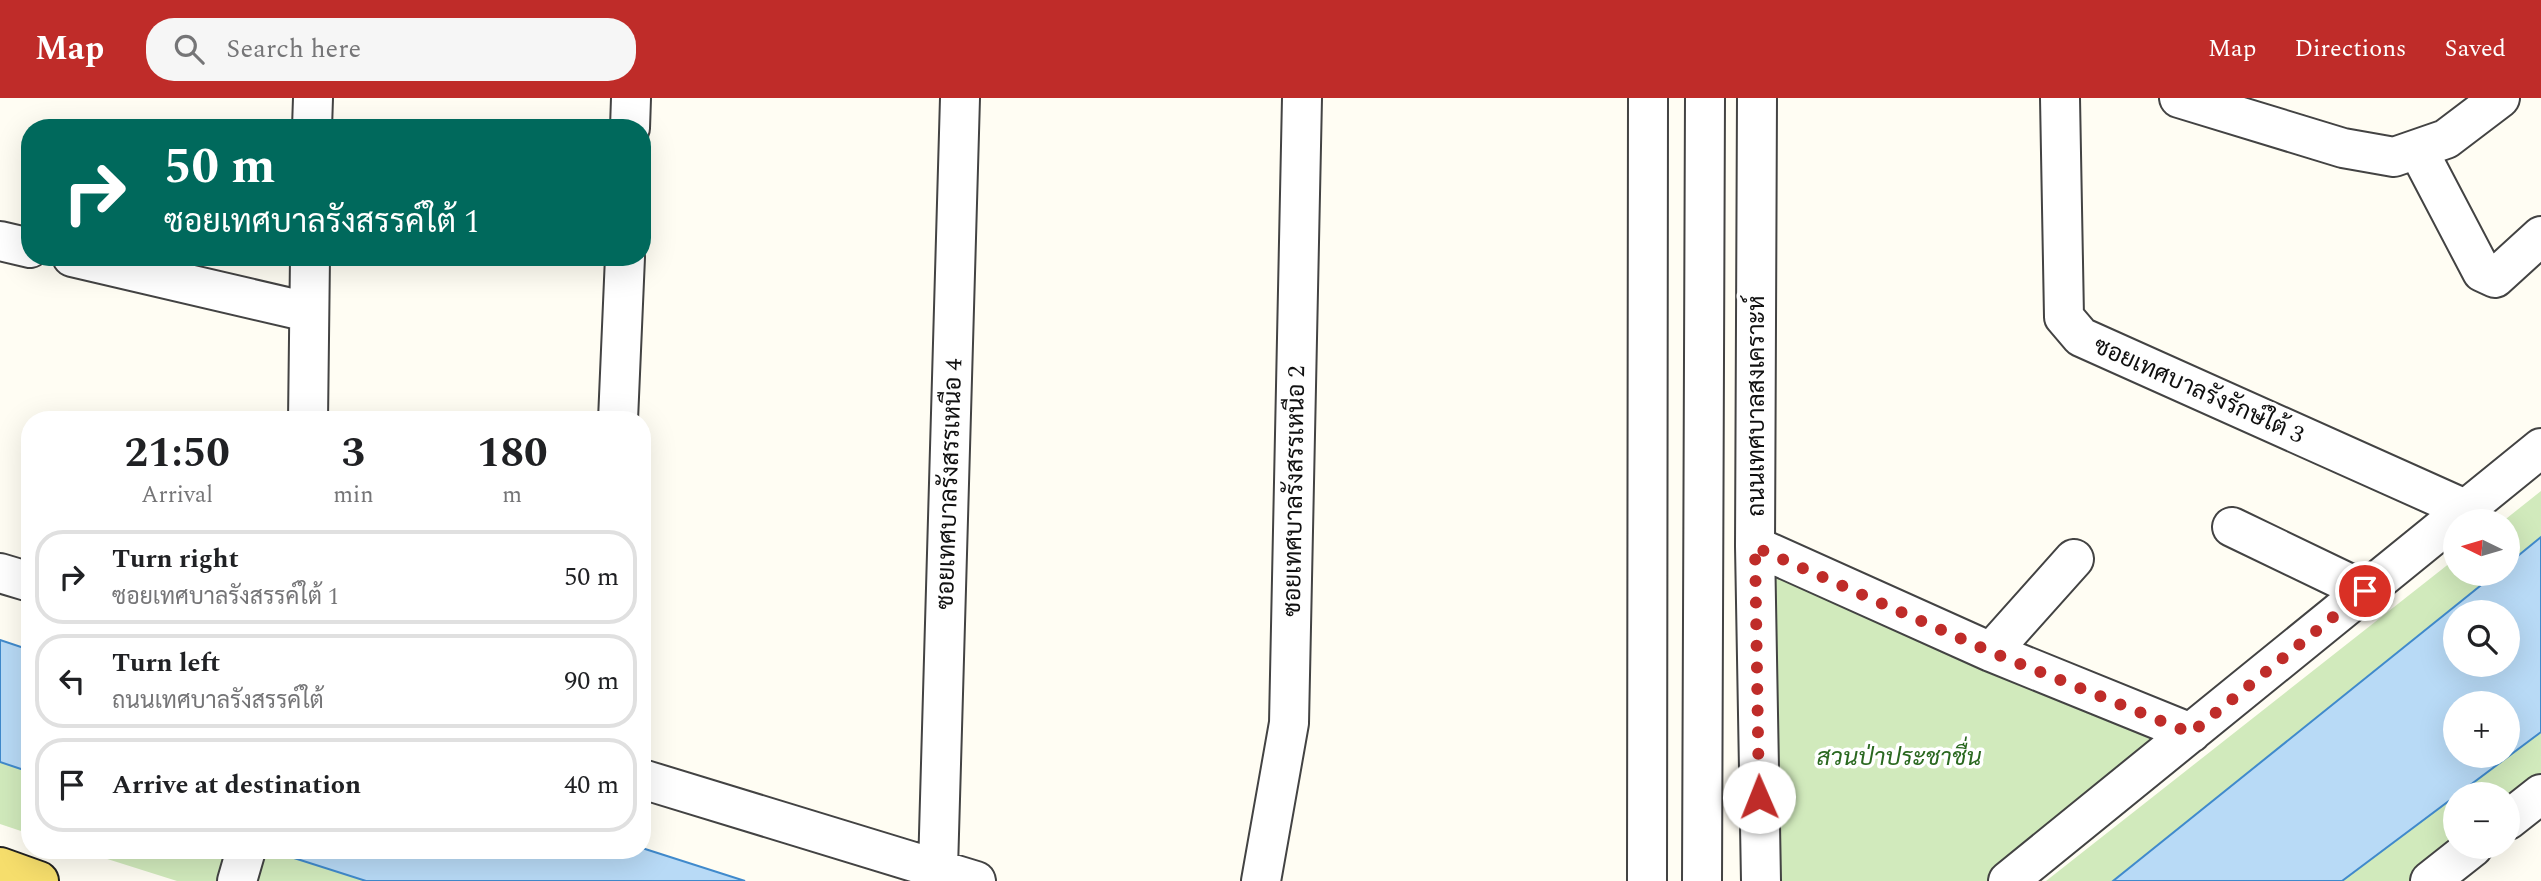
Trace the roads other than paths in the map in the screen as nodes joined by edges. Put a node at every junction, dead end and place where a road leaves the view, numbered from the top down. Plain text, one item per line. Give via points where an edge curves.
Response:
1 (313, 98) edge
2 (631, 98) edge
3 (960, 98) edge
4 (1302, 98) edge
5 (1647, 98) edge
6 (1704, 98) edge
7 (1757, 98) edge
8 (2060, 98) edge
9 (2179, 98) edge
10 (2500, 98) edge
11 (312, 119) edge
12 (630, 119) edge
13 (2418, 150) junction
14 (2541, 236) edge
15 (0, 241) edge
16 (21, 245) edge
17 (111, 266) edge
18 (310, 266) edge
19 (625, 266) edge
20 (309, 312) junction
21 (308, 411) edge
22 (618, 411) edge
23 (2541, 448) edge
24 (2465, 509) joint
25 (2232, 527) dead end
26 (2443, 527) edge
27 (1755, 547) junction
28 (2074, 559) dead end
29 (0, 573) edge
30 (21, 579) edge
31 (2365, 591) junction
32 (1991, 652) junction
33 (2191, 733) junction
34 (651, 782) edge
35 (2541, 794) edge
36 (2520, 811) edge
37 (2458, 859) edge
38 (0, 867) edge
39 (938, 869) junction
40 (39, 881) edge
41 (976, 881) edge
42 (1261, 881) edge
43 (1647, 881) edge
44 (1702, 881) edge
45 (1761, 881) edge
46 (2008, 881) edge
47 (2430, 881) edge

1 - 11 street
2 - 12 street
3 - 39 street, ซอยเทศบาลรังสรรเหนือ 4
4 - 42 street, ซอยเทศบาลรังสรรเหนือ 2 via 1289,723
5 - 43 street
6 - 44 street
7 - 27 street, ถนนเทศบาลสงเคราะห์
8 - 24 street, ซอยเทศบาลรังรักษ์ใต้ 3 via 2064,317 2081,338
9 - 13 street via 2343,148 2394,157
10 - 13 street via 2446,139
13 - 14 street via 2482,272 2495,278
15 - 16 street
17 - 20 street
18 - 20 street
19 - 22 street
20 - 21 street
23 - 24 street
25 - 31 street
26 - 31 street
27 - 32 street
27 - 45 street, ถนนเทศบาลสงเคราะห์
28 - 32 street
29 - 30 street
31 - 33 street
32 - 33 street
33 - 46 street
34 - 39 street
35 - 36 street
37 - 47 street
38 - 40 main road
39 - 41 street

